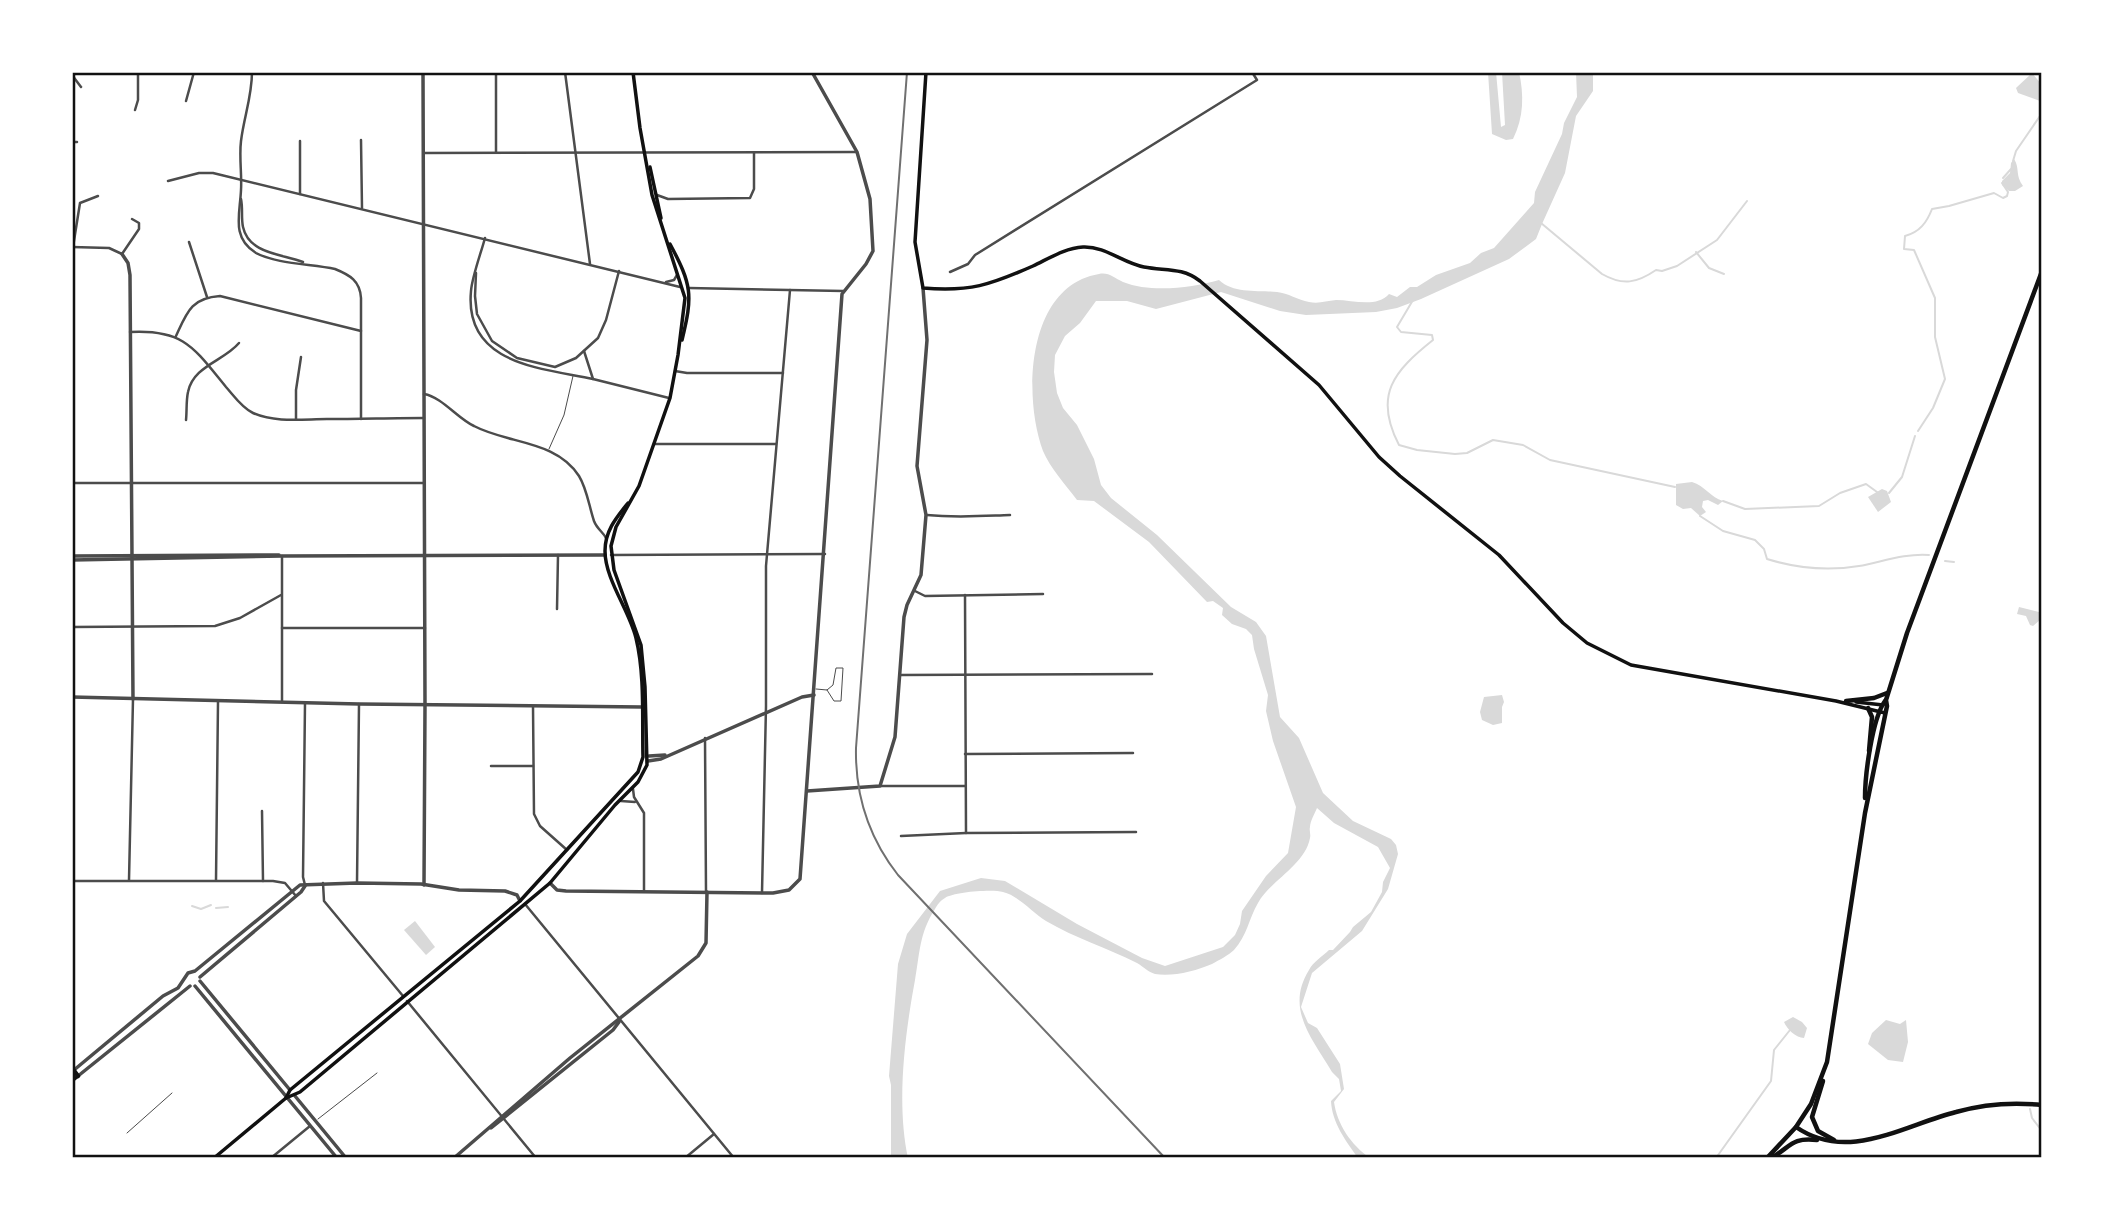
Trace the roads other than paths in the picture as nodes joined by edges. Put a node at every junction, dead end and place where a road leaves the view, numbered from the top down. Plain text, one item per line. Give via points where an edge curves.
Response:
1 (138, 72) edge
2 (194, 72) edge
3 (252, 72) edge
4 (424, 72) edge
5 (496, 72) edge
6 (565, 72) edge
7 (633, 72) edge
8 (812, 72) edge
9 (926, 72) edge
10 (1252, 72) edge
11 (72, 73) edge
12 (81, 87) dead end
13 (186, 101) dead end
14 (135, 110) dead end
15 (361, 140) dead end
16 (300, 141) dead end
17 (72, 142) edge
18 (77, 142) dead end
19 (858, 152) junction
20 (424, 153) junction
21 (496, 153) junction
22 (576, 153) junction
23 (754, 153) junction
24 (646, 156) junction
25 (241, 180) junction
26 (167, 181) dead end
27 (300, 194) junction
28 (657, 194) junction
29 (98, 196) dead end
30 (668, 199) junction
31 (362, 208) junction
32 (660, 208) junction
33 (132, 219) dead end
34 (424, 224) junction
35 (662, 225) junction
36 (485, 238) junction
37 (667, 238) junction
38 (189, 242) dead end
39 (73, 247) edge
40 (122, 254) junction
41 (590, 264) junction
42 (677, 270) junction
43 (619, 271) junction
44 (2042, 271) edge
45 (950, 272) dead end
46 (476, 273) junction
47 (663, 282) junction
48 (683, 288) junction
49 (689, 288) junction
50 (923, 288) junction
51 (790, 290) junction
52 (843, 291) junction
53 (207, 297) junction
54 (360, 331) junction
55 (130, 332) junction
56 (176, 336) junction
57 (239, 343) dead end
58 (593, 344) junction
59 (584, 351) junction
60 (678, 355) junction
61 (301, 357) dead end
62 (590, 365) junction
63 (209, 366) junction
64 (555, 367) junction
65 (675, 371) junction
66 (564, 372) junction
67 (783, 373) junction
68 (573, 375) junction
69 (593, 379) junction
70 (424, 394) junction
71 (670, 398) junction
72 (424, 418) junction
73 (296, 419) junction
74 (361, 419) junction
75 (186, 420) dead end
76 (654, 444) junction
77 (776, 444) junction
78 (549, 449) junction
79 (424, 482) junction
80 (72, 483) edge
81 (130, 484) junction
82 (635, 495) junction
83 (926, 514) junction
84 (1010, 515) dead end
85 (612, 524) junction
86 (597, 527) junction
87 (606, 540) junction
88 (766, 554) junction
89 (825, 554) junction
90 (558, 555) junction
91 (606, 555) junction
92 (611, 555) junction
93 (282, 556) junction
94 (425, 556) junction
95 (131, 557) junction
96 (72, 558) edge
97 (915, 591) junction
98 (1043, 594) dead end
99 (281, 595) junction
100 (965, 595) junction
101 (558, 610) dead end
102 (132, 626) junction
103 (72, 627) edge
104 (282, 628) junction
105 (425, 628) junction
106 (1152, 674) dead end
107 (900, 675) junction
108 (965, 676) junction
109 (814, 689) junction
110 (827, 690) junction
111 (1888, 693) junction
112 (814, 695) junction
113 (72, 697) edge
114 (133, 699) junction
115 (643, 701) junction
116 (218, 702) junction
117 (282, 702) junction
118 (1843, 702) junction
119 (305, 703) junction
120 (359, 704) junction
121 (425, 705) junction
122 (534, 706) junction
123 (639, 707) junction
124 (1884, 707) junction
125 (1868, 708) junction
126 (766, 712) junction
127 (705, 738) junction
128 (1133, 753) dead end
129 (965, 754) junction
130 (1869, 755) junction
131 (647, 758) junction
132 (491, 766) dead end
133 (533, 766) junction
134 (635, 785) junction
135 (880, 786) junction
136 (965, 786) junction
137 (807, 791) junction
138 (638, 803) junction
139 (615, 805) junction
140 (262, 811) dead end
141 (1865, 813) junction
142 (1136, 832) dead end
143 (966, 833) junction
144 (901, 836) dead end
145 (568, 851) junction
146 (573, 856) junction
147 (129, 880) junction
148 (72, 881) edge
149 (216, 881) junction
150 (263, 881) junction
151 (323, 883) junction
152 (357, 883) junction
153 (550, 883) junction
154 (424, 885) junction
155 (305, 886) junction
156 (292, 890) junction
157 (644, 891) junction
158 (707, 892) junction
159 (762, 893) junction
160 (296, 896) junction
161 (520, 901) junction
162 (525, 904) junction
163 (195, 971) junction
164 (200, 979) junction
165 (185, 980) junction
166 (192, 986) junction
167 (403, 996) junction
168 (407, 1001) junction
169 (621, 1020) junction
170 (1825, 1066) junction
171 (72, 1070) edge
172 (377, 1073) dead end
173 (78, 1076) junction
174 (72, 1080) edge
175 (290, 1090) junction
176 (172, 1093) dead end
177 (295, 1096) junction
178 (286, 1098) junction
179 (2042, 1105) edge
180 (503, 1118) junction
181 (316, 1121) junction
182 (310, 1126) junction
183 (1796, 1127) junction
184 (127, 1133) dead end
185 (714, 1134) junction
186 (1824, 1140) junction
187 (1838, 1143) junction
188 (272, 1157) edge
189 (214, 1158) edge
190 (337, 1158) edge
191 (346, 1158) edge
192 (454, 1158) edge
193 (536, 1158) edge
194 (685, 1158) edge
195 (734, 1158) edge
196 (1769, 1158) edge

1 - 14 street
2 - 13 street
3 - 25 street via 241,140
4 - 20 street
5 - 21 street
6 - 22 street
7 - 24 main road
8 - 19 street
9 - 50 main road via 915,242
10 - 45 street via 1257,80
11 - 12 street
15 - 31 street
16 - 27 street
17 - 18 street
19 - 23 street
19 - 52 street via 870,201 874,245 866,264
20 - 21 street
20 - 34 street
21 - 22 street
22 - 24 street
22 - 41 street
23 - 24 street
23 - 30 street via 752,196
24 - 28 main road
24 - 35 main road
25 - 26 street via 208,172
25 - 27 street
25 - 54 street via 238,225 247,246 261,256 335,269 353,278 360,292
27 - 31 street
28 - 30 street
28 - 32 main road
29 - 39 street via 80,203
30 - 32 street
31 - 34 street
32 - 35 main road
33 - 40 street via 139,229
34 - 36 street
34 - 70 street
35 - 37 main road
36 - 41 street
36 - 46 street
37 - 42 main road
37 - 49 main road
38 - 53 street
39 - 40 street via 108,248
40 - 55 street via 130,270
41 - 43 street
42 - 47 street via 674,280
42 - 48 main road
43 - 47 street
43 - 58 street via 606,320
44 - 111 main road
46 - 64 street via 477,314 492,341 517,358
46 - 66 street via 471,307 486,340 510,360
47 - 48 street
48 - 49 main road
48 - 60 main road
49 - 51 street
49 - 60 main road via 689,311
50 - 83 street via 927,340 917,466
50 - 118 main road via 973,289 1085,247 1135,265 1182,271 1200,281 1319,385 1386,463 1499,555 1587,643 1631,666
51 - 52 street
51 - 67 street
52 - 89 street
53 - 54 street via 220,296
53 - 56 street via 195,302
54 - 74 street
55 - 56 street
55 - 81 street
56 - 63 street
57 - 63 street
58 - 59 street
58 - 62 street
59 - 62 street
59 - 64 street
60 - 65 main road
61 - 73 street
62 - 69 street
63 - 73 street via 249,411
63 - 75 street via 192,381
64 - 66 street
65 - 67 street
65 - 71 main road
66 - 68 street
67 - 77 street
68 - 69 street
68 - 78 lane via 564,415
69 - 71 street
70 - 72 street
70 - 78 street via 477,428
71 - 76 main road
72 - 74 street
72 - 79 street
73 - 74 street
76 - 77 street
76 - 82 main road
77 - 88 street
78 - 86 street via 579,475
79 - 81 street
79 - 94 street
80 - 81 street
81 - 95 street
82 - 85 main road
82 - 92 main road via 615,529
83 - 84 street via 961,518
83 - 97 street via 921,575
85 - 86 street
85 - 87 main road
86 - 87 street
87 - 91 main road
88 - 89 street
88 - 92 street
88 - 126 street
89 - 109 street
90 - 91 street
90 - 94 street
90 - 101 street
91 - 92 main road
91 - 115 main road via 637,642
92 - 115 main road via 640,641
93 - 94 street
93 - 95 street
93 - 99 street
94 - 105 street
95 - 96 street
95 - 102 street
97 - 100 street via 925,596
97 - 107 street via 905,611
98 - 100 street
99 - 102 street via 215,626
99 - 104 street
100 - 108 street
102 - 103 street
102 - 114 street
104 - 105 street
104 - 117 street
105 - 121 street
106 - 108 street
107 - 108 street
107 - 135 street via 895,737
108 - 129 street
109 - 110 lane
109 - 112 street
110 - 110 lane via 834,684 836,668 844,668 841,701 834,701
111 - 118 main road
111 - 124 main road
112 - 126 street
112 - 137 street
113 - 114 street
114 - 116 street
114 - 147 street
115 - 123 main road
115 - 131 main road
116 - 117 street
116 - 149 street
117 - 119 street
118 - 124 main road
118 - 125 main road
119 - 120 street
119 - 155 street
120 - 121 street
120 - 152 street
121 - 122 street
121 - 154 street
122 - 123 street
122 - 133 street
123 - 131 main road
124 - 125 main road
124 - 130 main road
124 - 141 main road
125 - 130 main road via 1872,717
126 - 127 street
126 - 159 street
127 - 131 street via 660,760
127 - 158 street
128 - 129 street
129 - 136 street
130 - 141 main road
131 - 134 main road
131 - 145 main road
132 - 133 street
133 - 145 street via 536,820
134 - 138 street
134 - 139 main road
135 - 136 street
135 - 137 street
136 - 143 street
137 - 159 street via 800,879 789,890
138 - 139 street via 626,800
138 - 157 street via 644,818
139 - 146 main road
140 - 150 street
141 - 170 main road
142 - 143 street
143 - 144 street
145 - 146 main road
145 - 161 main road
146 - 153 main road
147 - 148 street
147 - 149 street
149 - 150 street
150 - 156 street via 285,883
151 - 152 street
151 - 155 street
151 - 167 street via 324,901
152 - 154 street
153 - 157 street via 561,891
153 - 162 main road
154 - 161 street via 505,891
155 - 156 street
155 - 160 street
156 - 160 street
156 - 163 street
157 - 158 street
158 - 159 street
158 - 169 street via 707,940 702,952
160 - 164 street
161 - 162 main road
161 - 167 main road
162 - 168 main road
162 - 169 street
163 - 164 street
163 - 165 street
164 - 166 street
164 - 175 street
165 - 166 street
165 - 171 street
166 - 173 street
166 - 178 street
167 - 168 main road
167 - 175 main road
168 - 177 main road
168 - 180 street
169 - 180 street
169 - 185 street
170 - 183 main road via 1811,1104
170 - 187 main road via 1812,1117 1818,1131
171 - 173 main road
172 - 181 lane
173 - 174 main road
175 - 177 main road
175 - 178 main road
176 - 184 lane
177 - 178 main road
177 - 181 street
178 - 182 street
178 - 189 main road
179 - 187 main road via 1972,1108 1875,1138
180 - 192 street
180 - 193 street
181 - 191 street
182 - 188 street
182 - 190 street
183 - 186 main road
183 - 196 main road
185 - 194 street
185 - 195 street
186 - 187 main road
186 - 196 main road via 1800,1138

